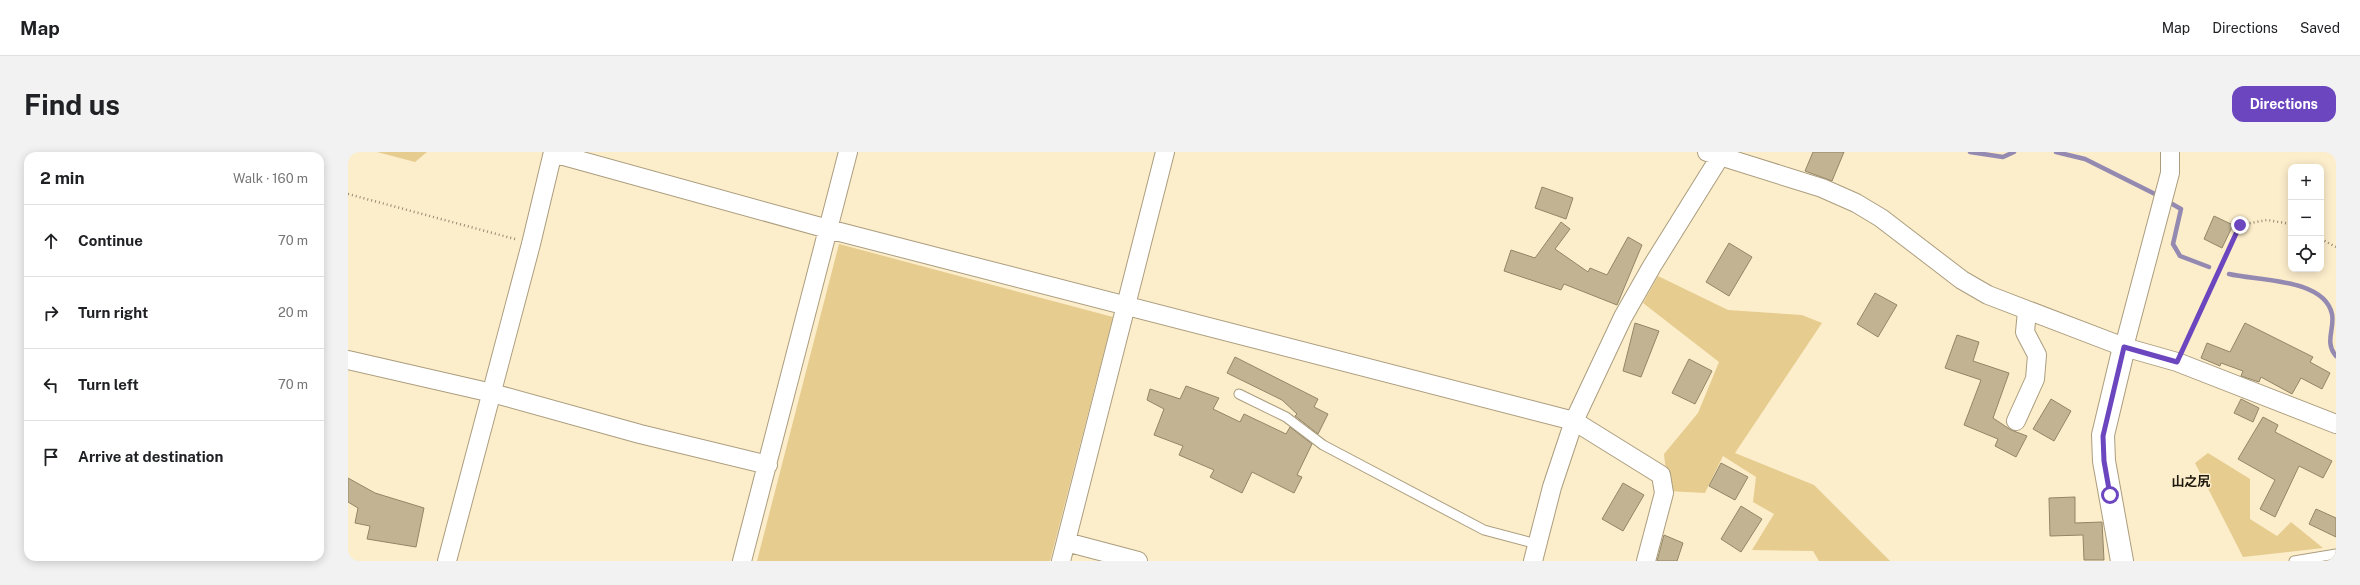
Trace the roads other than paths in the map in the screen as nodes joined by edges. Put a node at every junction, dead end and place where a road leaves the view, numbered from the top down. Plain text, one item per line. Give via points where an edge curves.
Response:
1 (848, 152) edge
2 (1165, 152) edge
3 (2170, 152) edge
4 (553, 153) edge
5 (1717, 153) edge
6 (828, 229) junction
7 (1126, 305) junction
8 (2027, 311) junction
9 (2124, 347) junction
10 (348, 360) edge
11 (492, 393) junction
12 (1239, 394) dead end
13 (1574, 421) junction
14 (2016, 421) dead end
15 (2336, 424) edge
16 (768, 465) junction
17 (1066, 542) junction
18 (1537, 544) junction
19 (2336, 554) edge
20 (447, 561) edge
21 (742, 561) edge
22 (1061, 561) edge
23 (1138, 561) edge
24 (1533, 561) edge
25 (1646, 561) edge
26 (2122, 561) edge
27 (2294, 561) edge

1 - 6 street
2 - 7 street
3 - 9 street via 2170,173
4 - 6 street
4 - 11 street
5 - 8 street via 1822,188 1856,203 1881,218 1962,280 1988,295
5 - 13 street via 1624,317
6 - 7 street
6 - 16 street
7 - 13 street
7 - 17 street
8 - 9 street
8 - 14 street via 2025,332 2037,355 2035,380
9 - 15 street via 2177,362
9 - 26 street via 2103,436 2104,461
10 - 11 street
11 - 16 street via 640,434
11 - 20 street
12 - 18 lane via 1286,417 1323,445 1484,530
13 - 18 street
13 - 25 street via 1661,475 1664,493
16 - 21 street
17 - 22 street
17 - 23 street
18 - 24 street
19 - 27 lane

